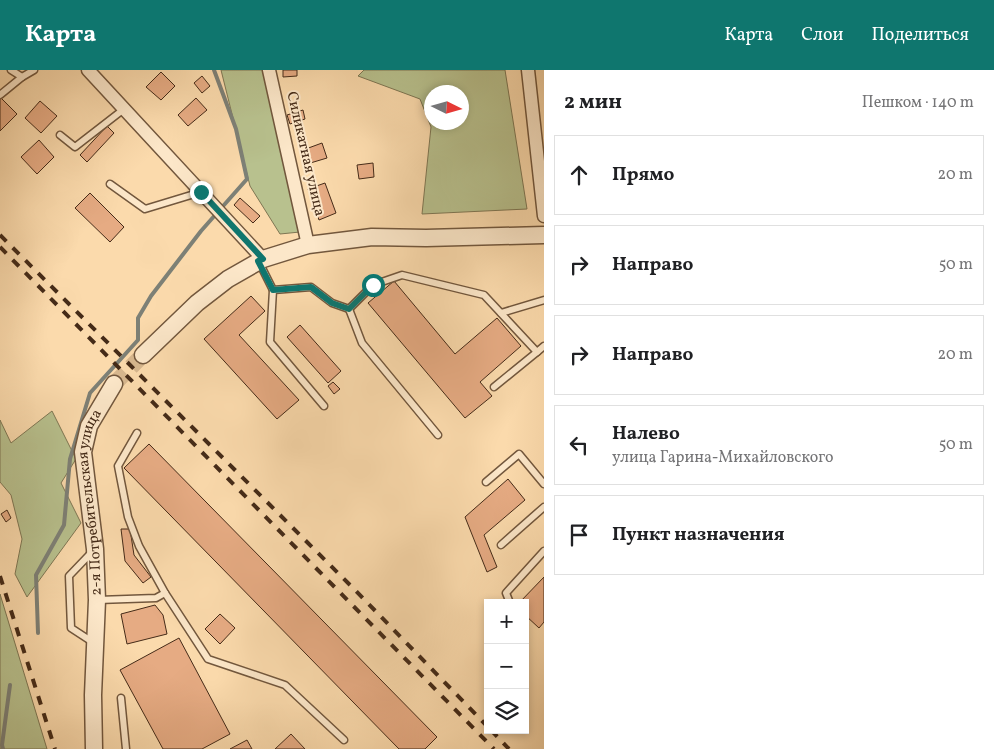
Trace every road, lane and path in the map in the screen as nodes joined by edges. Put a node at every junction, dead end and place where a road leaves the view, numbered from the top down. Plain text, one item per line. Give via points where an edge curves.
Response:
1 (11, 70) edge
2 (34, 70) edge
3 (88, 70) edge
4 (269, 70) edge
5 (528, 70) edge
6 (22, 77) junction
7 (0, 96) edge
8 (124, 109) junction
9 (60, 135) dead end
10 (110, 184) dead end
11 (201, 192) junction
12 (544, 216) edge
13 (544, 234) edge
14 (308, 246) junction
15 (261, 260) junction
16 (273, 290) junction
17 (544, 300) edge
18 (349, 309) junction
19 (501, 313) junction
20 (544, 346) edge
21 (537, 352) junction
22 (143, 355) tunnel mouth
23 (114, 384) tunnel mouth
24 (494, 387) dead end
25 (324, 406) dead end
26 (137, 433) dead end
27 (438, 435) dead end
28 (486, 482) dead end
29 (544, 484) edge
30 (544, 507) edge
31 (501, 545) dead end
32 (95, 549) junction
33 (544, 551) edge
34 (165, 593) junction
35 (508, 599) edge
36 (97, 600) junction
37 (96, 644) junction
38 (121, 698) dead end
39 (344, 740) dead end
40 (94, 749) edge
41 (126, 749) edge

1 - 6 lane
2 - 6 lane
3 - 8 street
4 - 14 street, Силикатная улица
5 - 12 street
6 - 7 lane
8 - 9 lane via 75,147
8 - 11 street
10 - 11 lane via 146,209
11 - 15 street
13 - 14 street via 372,237
14 - 15 street
15 - 16 lane
15 - 22 street via 228,278
16 - 18 lane via 311,287 332,303
16 - 25 lane via 270,342
17 - 19 lane
18 - 19 lane via 373,285 402,275 484,295
18 - 27 lane via 362,343
19 - 21 lane
20 - 21 lane
21 - 24 lane
23 - 32 street, 2-я Потребительская улица via 88,426 83,452
26 - 34 lane via 118,466 128,517 139,546
28 - 29 lane via 519,454
30 - 31 lane
32 - 36 street, 2-я Потребительская улица
32 - 37 lane via 69,576 71,628
33 - 35 lane via 506,593
34 - 36 lane via 156,598
34 - 39 lane via 208,658 285,685
36 - 37 street, 2-я Потребительская улица
37 - 40 street, 2-я Потребительская улица
38 - 41 lane

